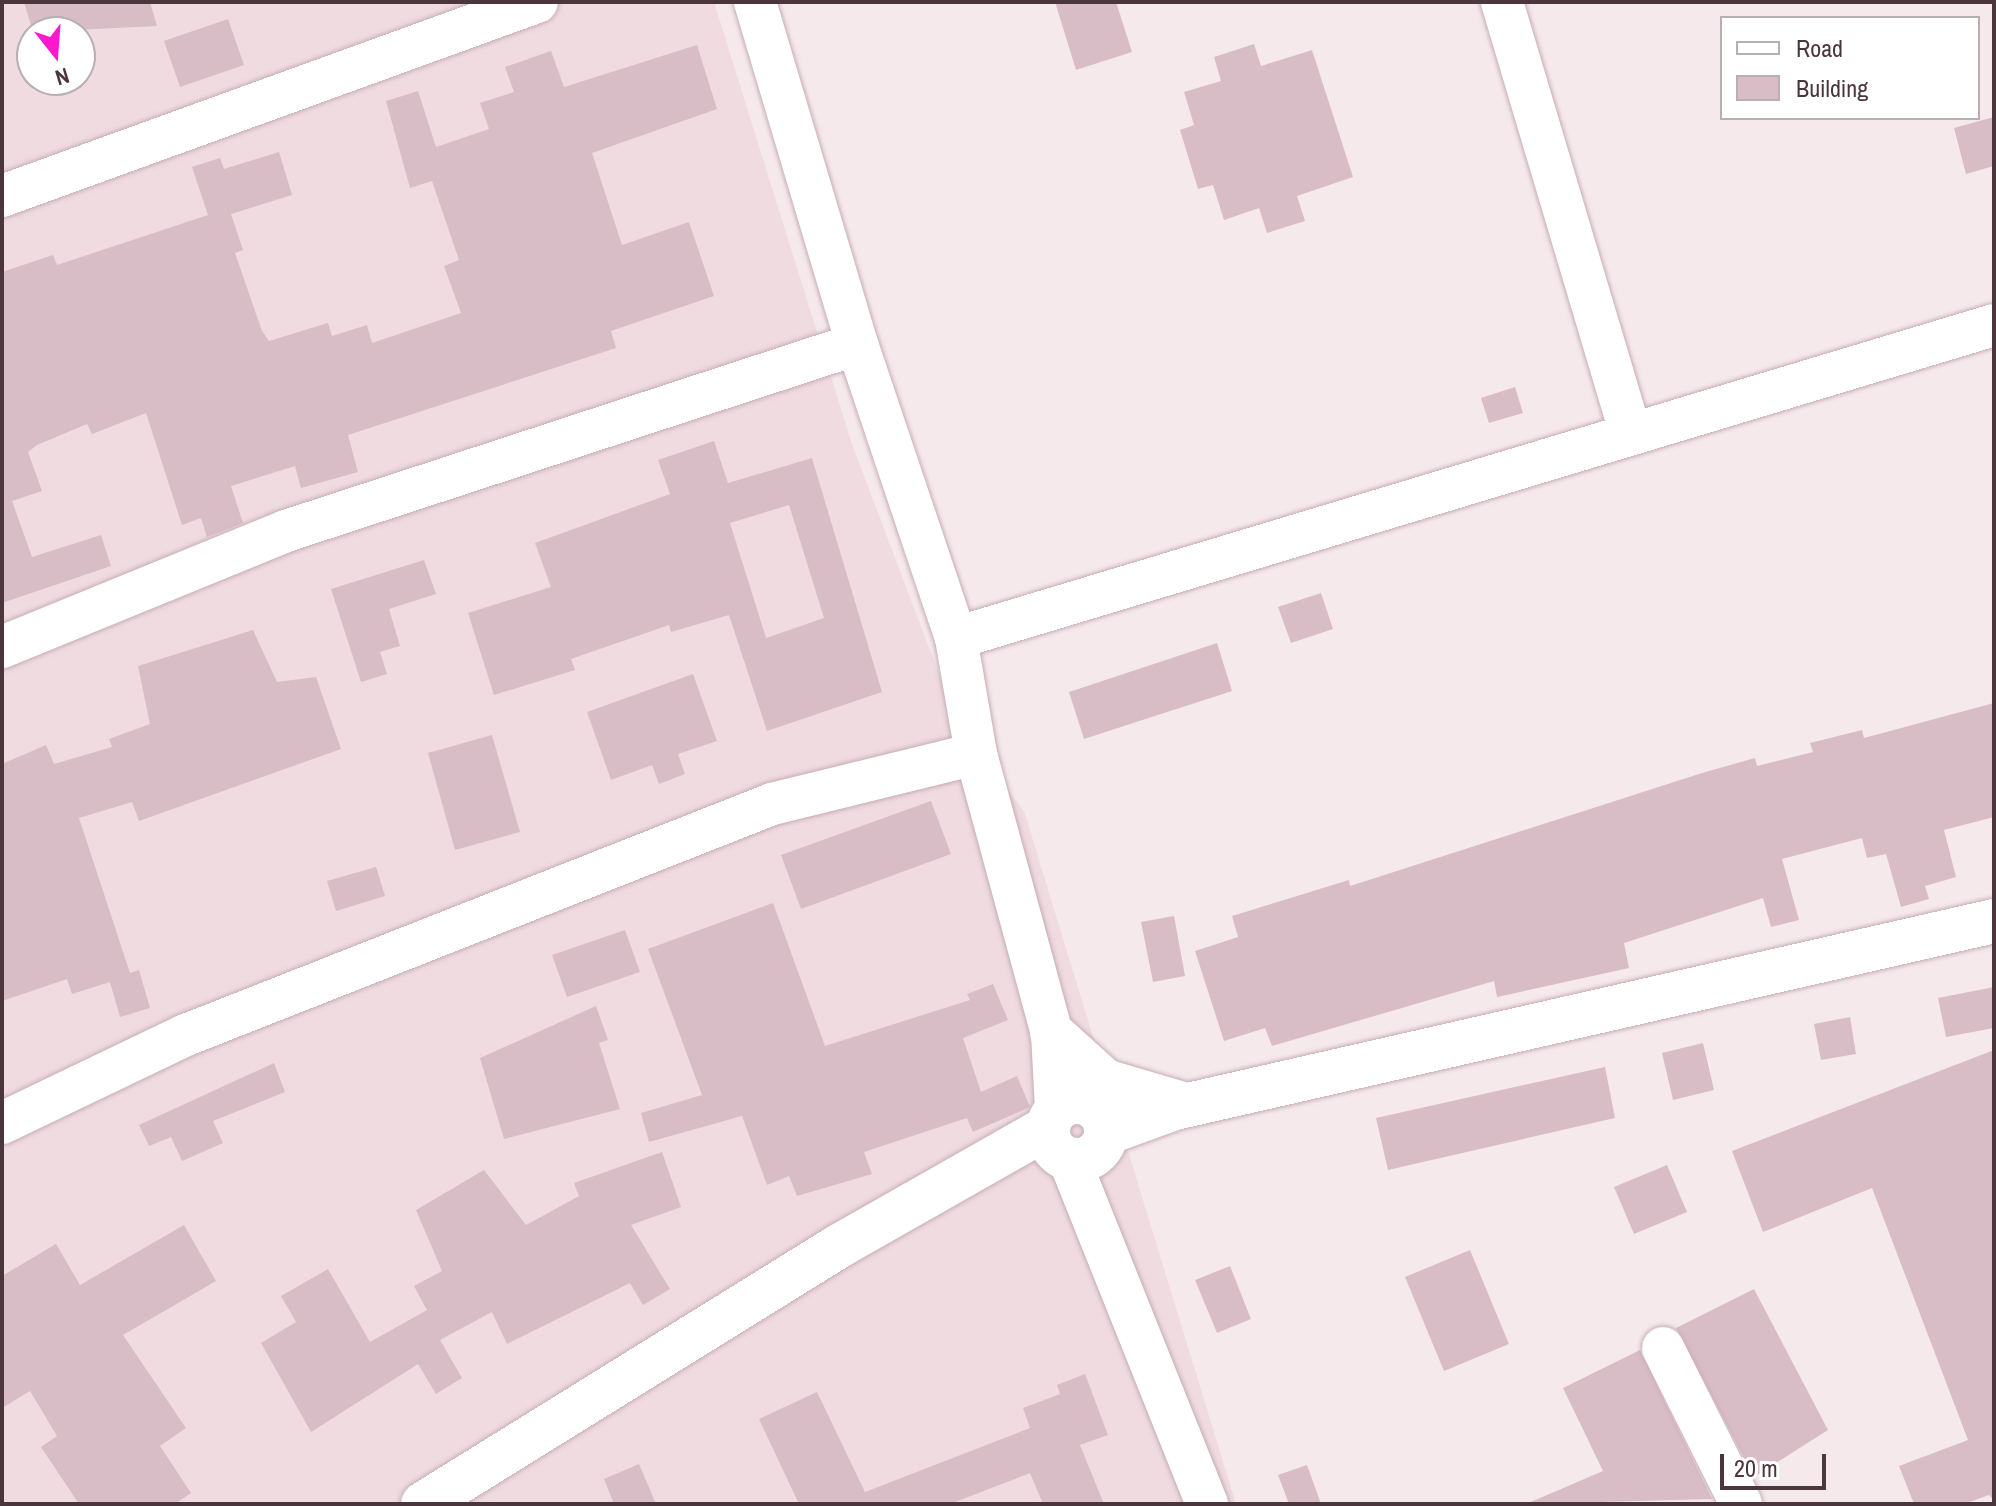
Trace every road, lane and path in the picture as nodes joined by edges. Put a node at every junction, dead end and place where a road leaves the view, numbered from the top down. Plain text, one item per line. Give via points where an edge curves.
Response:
1 (537, 2) edge
2 (755, 2) edge
3 (1502, 2) edge
4 (2, 196) edge
5 (1994, 325) edge
6 (857, 344) junction
7 (1630, 431) junction
8 (956, 638) junction
9 (2, 647) edge
10 (976, 754) junction
11 (1994, 921) edge
12 (1052, 1037) junction
13 (1182, 1107) junction
14 (2, 1123) edge
15 (1076, 1131) junction
16 (1663, 1348) dead end
17 (423, 1504) edge
18 (1207, 1504) edge
19 (1741, 1504) edge

1 - 4 street
2 - 6 street
3 - 7 street
5 - 7 street
6 - 8 street
6 - 9 street via 286,531
7 - 8 street
8 - 10 street
10 - 12 street
10 - 14 street via 772,804 186,1035
11 - 13 street
12 - 13 street via 1105,1081 1136,1096
12 - 15 street
13 - 15 street
15 - 17 street via 997,1160 839,1246
15 - 18 street via 1101,1230
16 - 19 street

